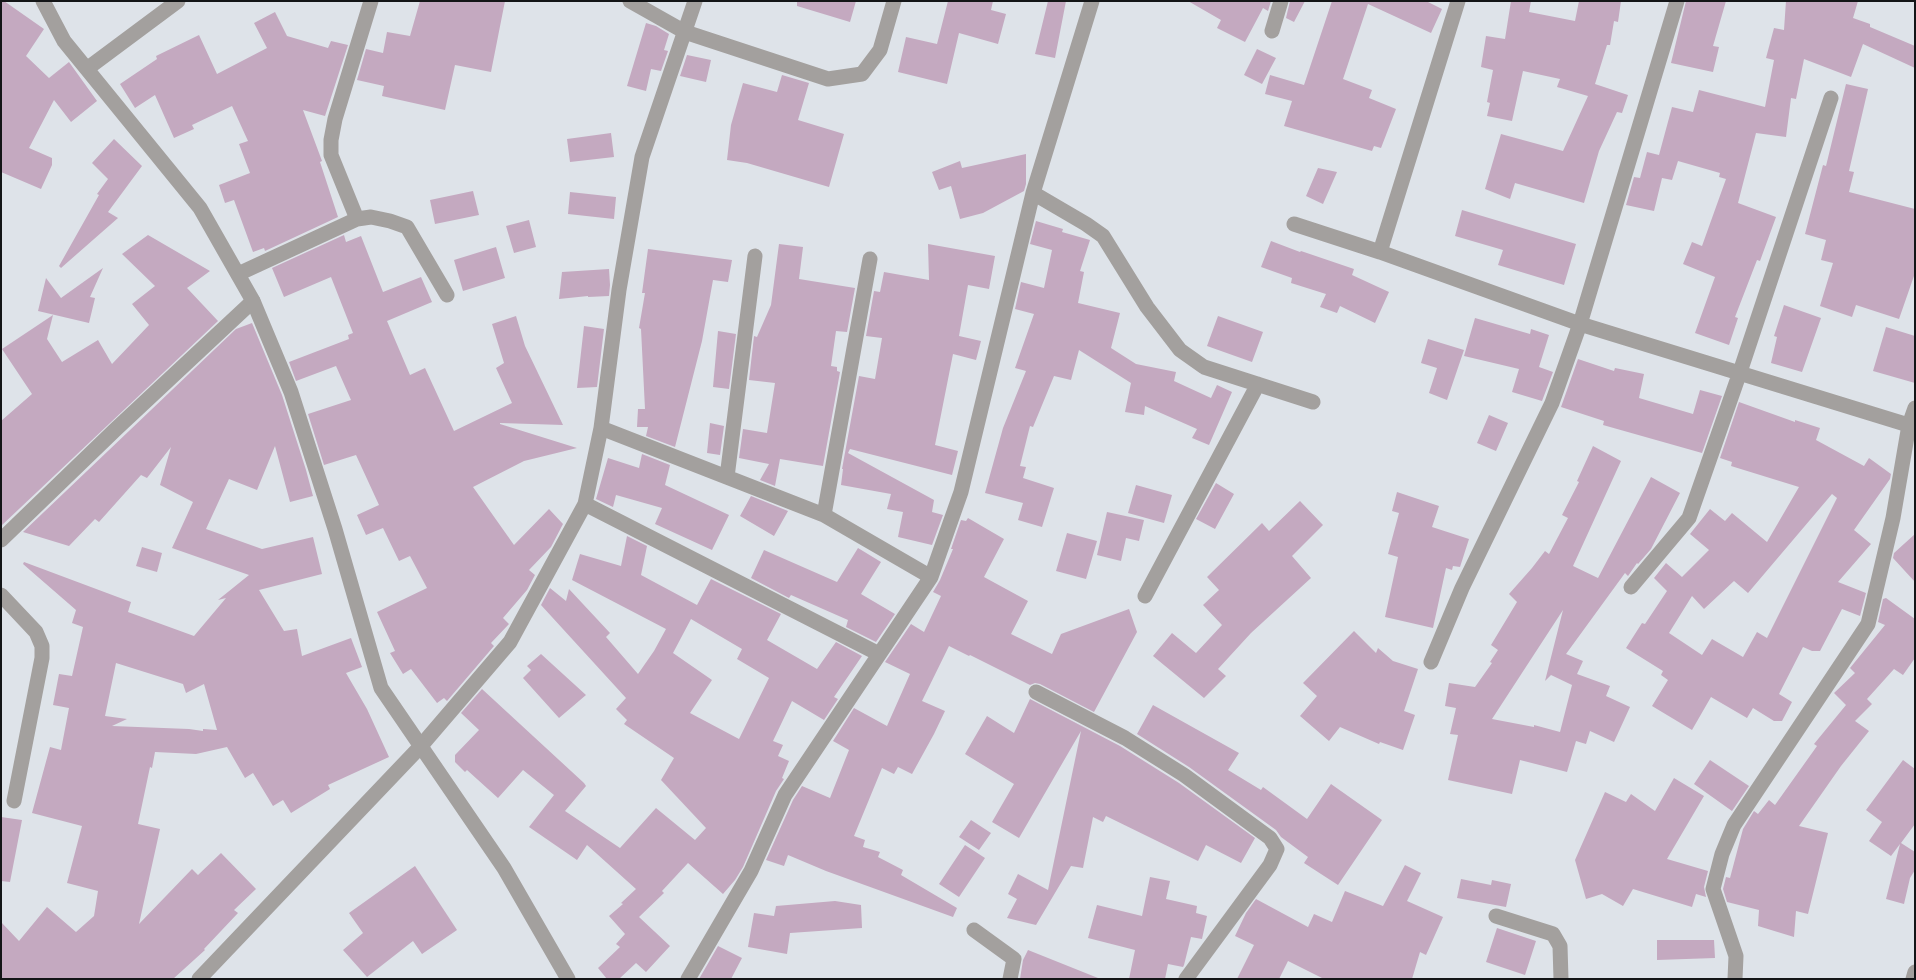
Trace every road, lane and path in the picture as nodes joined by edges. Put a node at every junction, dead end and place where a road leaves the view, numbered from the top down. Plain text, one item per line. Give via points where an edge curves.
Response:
1 (43, 1) edge
2 (178, 1) edge
3 (371, 1) edge
4 (630, 1) edge
5 (694, 1) edge
6 (894, 1) edge
7 (1092, 1) edge
8 (1281, 1) edge
9 (1458, 1) edge
10 (1677, 1) edge
11 (1272, 31) dead end
12 (685, 32) junction
13 (88, 68) junction
14 (1831, 98) dead end
15 (1034, 193) junction
16 (357, 219) junction
17 (1294, 224) dead end
18 (1380, 252) junction
19 (755, 256) dead end
20 (870, 259) dead end
21 (238, 274) junction
22 (447, 295) dead end
23 (253, 301) junction
24 (1580, 324) junction
25 (1740, 372) junction
26 (1258, 384) junction
27 (1313, 402) dead end
28 (1915, 408) edge
29 (1912, 426) edge
30 (601, 428) junction
31 (726, 477) junction
32 (585, 504) junction
33 (824, 515) junction
34 (1, 540) edge
35 (931, 578) junction
36 (1631, 587) dead end
37 (1, 595) edge
38 (1145, 596) dead end
39 (880, 654) junction
40 (1431, 662) dead end
41 (1036, 692) dead end
42 (420, 747) junction
43 (14, 801) dead end
44 (1496, 916) dead end
45 (974, 930) dead end
46 (1915, 972) edge
47 (199, 979) edge
48 (568, 979) edge
49 (688, 979) edge
50 (1010, 979) edge
51 (1186, 979) edge
52 (1561, 979) edge
53 (1735, 979) edge
54 (1913, 979) edge

1 - 13 street via 64,41
2 - 13 street
3 - 16 street via 331,140 331,155
4 - 12 street
5 - 12 street
6 - 12 street via 880,50 862,74 828,79
7 - 15 street
8 - 11 street
9 - 18 street
10 - 24 street
12 - 30 street via 642,158 619,290
13 - 21 street via 200,208
14 - 25 street
15 - 26 street via 1103,236 1147,307 1180,350 1204,367
15 - 35 street via 961,492
16 - 21 street
16 - 22 street via 372,217 407,227
17 - 18 street
18 - 24 street
19 - 31 street
20 - 33 street
21 - 23 street
23 - 34 street
23 - 42 street via 291,392 381,688
24 - 25 street
24 - 40 street via 1552,403 1462,588
25 - 29 street
25 - 36 street via 1689,518
26 - 27 street
26 - 38 street
28 - 29 street
29 - 53 street via 1868,624 1734,825 1722,854 1714,889 1736,956
30 - 31 street
30 - 32 street
31 - 33 street
32 - 39 street
32 - 42 street via 510,642
33 - 35 street
35 - 39 street
37 - 43 street via 36,632 42,646
39 - 49 street via 785,795 751,871
41 - 51 street via 1125,738 1184,775 1270,838 1277,849 1270,865
42 - 47 street
42 - 48 street via 504,868
44 - 52 street via 1553,934 1560,946
45 - 50 street via 1014,960
46 - 54 street

